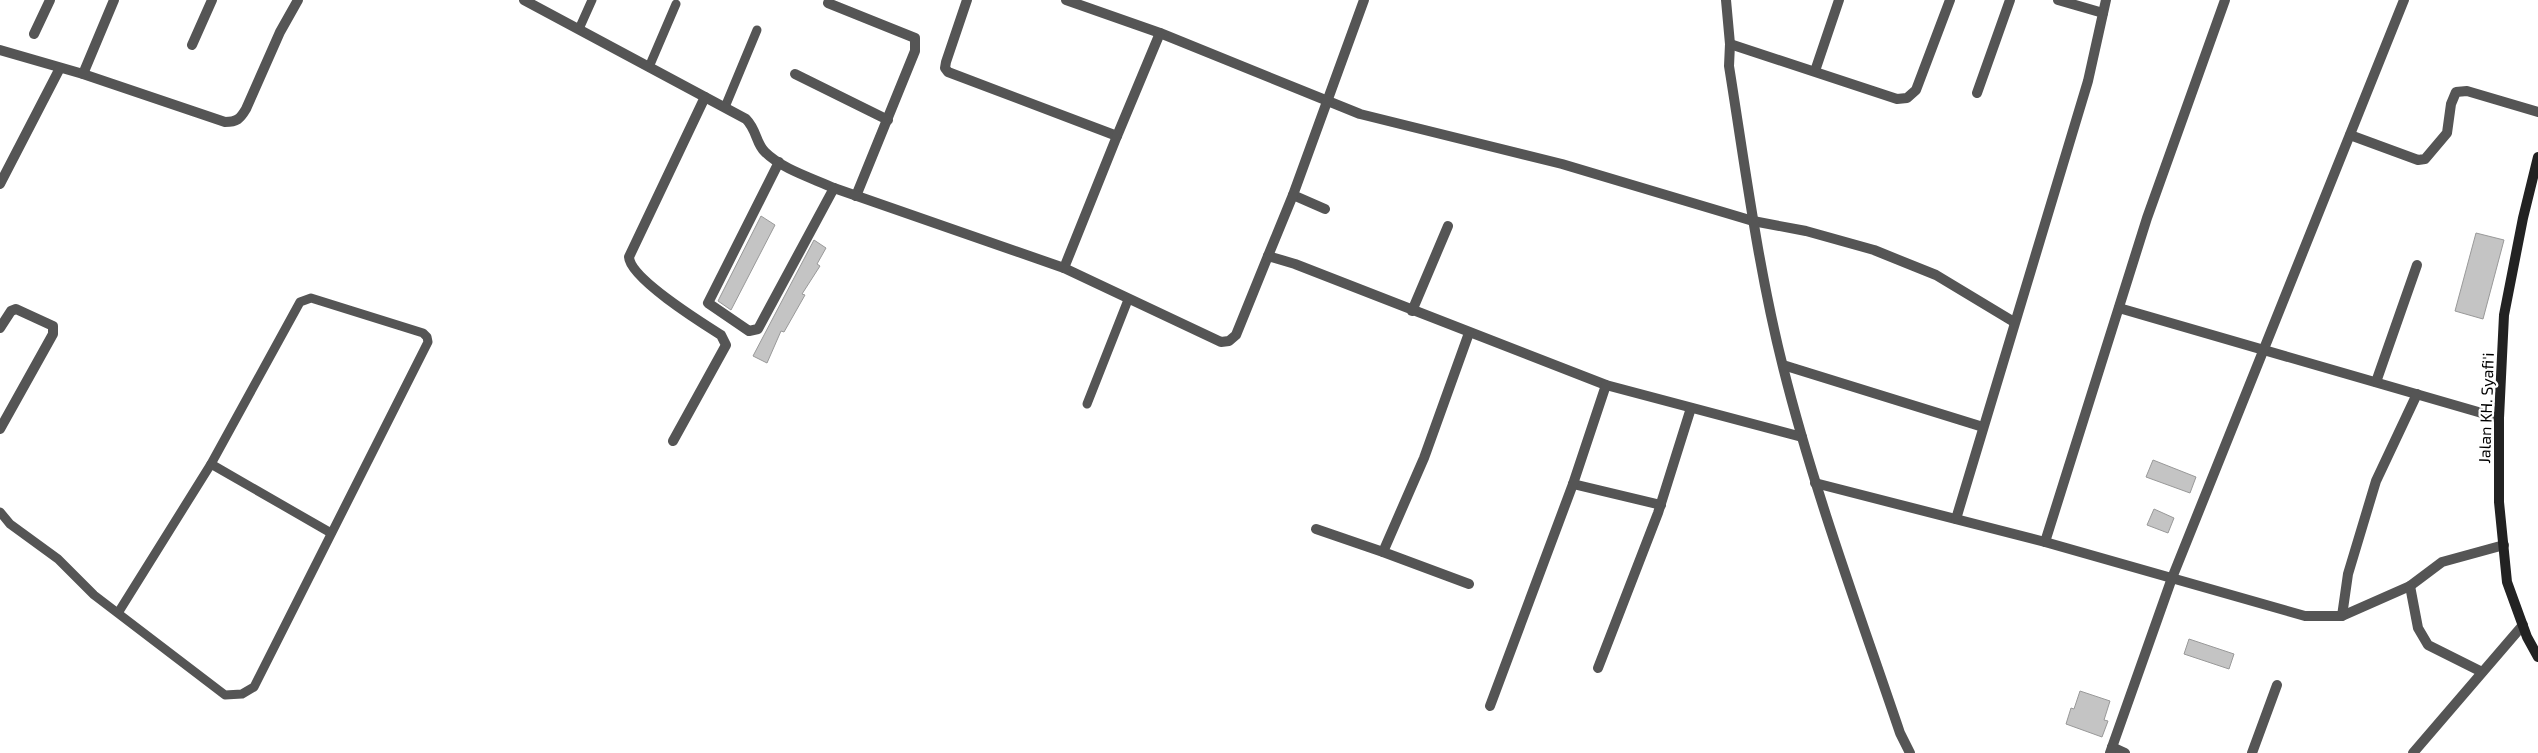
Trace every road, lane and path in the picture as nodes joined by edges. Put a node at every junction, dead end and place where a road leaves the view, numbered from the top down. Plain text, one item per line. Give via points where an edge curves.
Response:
1 (50, 0) edge
2 (114, 0) edge
3 (212, 0) edge
4 (298, 0) edge
5 (524, 0) edge
6 (592, 0) edge
7 (967, 0) edge
8 (1066, 0) edge
9 (1364, 0) edge
10 (1726, 0) edge
11 (1839, 0) edge
12 (1950, 0) edge
13 (2010, 0) edge
14 (2058, 0) edge
15 (2106, 0) edge
16 (2225, 0) edge
17 (2404, 0) edge
18 (828, 3) dead end
19 (676, 4) dead end
20 (2103, 13) junction
21 (579, 29) junction
22 (757, 30) dead end
23 (1160, 33) junction
24 (34, 34) dead end
25 (1730, 44) junction
26 (192, 46) dead end
27 (0, 50) edge
28 (649, 67) junction
29 (60, 68) junction
30 (1815, 71) junction
31 (83, 74) junction
32 (795, 74) dead end
33 (1977, 93) dead end
34 (705, 97) junction
35 (1326, 100) junction
36 (725, 107) junction
37 (2538, 112) edge
38 (888, 120) junction
39 (2350, 134) junction
40 (1117, 136) junction
41 (2538, 158) edge
42 (779, 162) junction
43 (0, 184) edge
44 (834, 188) junction
45 (1293, 195) junction
46 (856, 196) junction
47 (1325, 209) dead end
48 (1753, 221) junction
49 (1448, 226) dead end
50 (1268, 256) junction
51 (2417, 264) dead end
52 (1064, 268) junction
53 (1128, 300) junction
54 (2119, 308) junction
55 (1412, 311) junction
56 (2014, 322) junction
57 (0, 328) edge
58 (1469, 334) junction
59 (2264, 348) junction
60 (1783, 366) junction
61 (2376, 382) junction
62 (1606, 385) junction
63 (2417, 394) junction
64 (1087, 404) dead end
65 (1691, 408) junction
66 (2499, 418) junction
67 (1983, 427) junction
68 (0, 429) edge
69 (1802, 437) junction
70 (673, 442) dead end
71 (211, 464) junction
72 (1815, 483) junction
73 (1573, 484) junction
74 (1660, 505) junction
75 (0, 512) edge
76 (1956, 519) junction
77 (1316, 529) dead end
78 (331, 533) junction
79 (2045, 542) junction
80 (2504, 545) junction
81 (1383, 552) junction
82 (2172, 578) junction
83 (1469, 584) dead end
84 (2410, 586) junction
85 (118, 614) junction
86 (2342, 616) junction
87 (2523, 625) junction
88 (2538, 657) edge
89 (1598, 668) dead end
90 (2482, 672) junction
91 (2277, 685) dead end
92 (1490, 706) dead end
93 (2111, 750) edge
94 (1910, 753) edge
95 (2125, 753) edge
96 (2252, 753) edge
97 (2413, 753) edge

1 - 24 street
2 - 31 street
3 - 26 street
4 - 31 street via 239,120 225,122
5 - 21 street
6 - 21 lane
7 - 40 street via 946,62 948,72
8 - 23 street
9 - 35 street
10 - 25 street
11 - 30 street
12 - 30 street via 1916,90 1907,98 1897,99
13 - 33 street
14 - 20 street
15 - 20 street
16 - 54 street via 2147,218
17 - 39 street
18 - 38 street via 915,38 915,51
19 - 28 lane
20 - 56 street via 2088,80
21 - 28 street
22 - 36 lane
23 - 35 street
23 - 40 street
25 - 30 street
25 - 48 street via 1729,66
27 - 29 street
28 - 34 street
29 - 31 street
29 - 43 street
32 - 38 street
34 - 36 street
34 - 70 street via 628,257 631,266 663,296 721,335 726,345
35 - 45 street
35 - 48 street via 1371,118 1562,164
36 - 42 street via 746,119 756,132 764,152
37 - 39 street via 2468,91 2456,92 2447,133 2425,159 2418,160
38 - 46 street
39 - 59 street
40 - 52 street
41 - 66 main road, Jalan KH. Syafi'i via 2504,316
42 - 44 street
42 - 44 street via 708,303 749,331 758,329
44 - 46 street
45 - 47 street
45 - 50 street
46 - 52 street
48 - 56 street via 1806,231 1874,250 1936,275
48 - 60 street
49 - 55 street
50 - 53 street via 1236,335 1229,341 1221,342
50 - 55 street
51 - 61 street
52 - 53 street
53 - 64 lane
54 - 59 street
54 - 79 street
55 - 58 street
56 - 67 street
57 - 68 street via 11,311 16,309 53,326 53,334
58 - 62 street
58 - 81 street via 1424,458
59 - 61 street
59 - 82 street
60 - 67 street
60 - 69 street
61 - 63 street
62 - 65 street
62 - 73 street
63 - 66 street
63 - 86 street via 2376,481 2348,574
65 - 69 street
65 - 74 street
66 - 80 main road, Jalan KH. Syafi'i via 2499,502
67 - 76 street
69 - 72 street
71 - 78 lane
71 - 78 lane via 305,298 423,333 428,342
71 - 85 lane
72 - 76 street
72 - 94 street via 1900,733
73 - 74 street
73 - 92 street
74 - 89 street via 1634,582
75 - 85 lane via 10,524 58,559
76 - 79 street
77 - 81 street
78 - 85 lane via 254,687 242,694 225,695
79 - 82 street
80 - 84 street via 2442,562
80 - 87 main road, Jalan KH. Syafi'i via 2508,582
81 - 83 street
82 - 86 street via 2305,616
82 - 93 street
84 - 86 street
84 - 90 street via 2418,628 2428,645
87 - 88 main road, Jalan KH. Syafi'i
87 - 90 street
90 - 97 street
91 - 96 street
93 - 95 street

